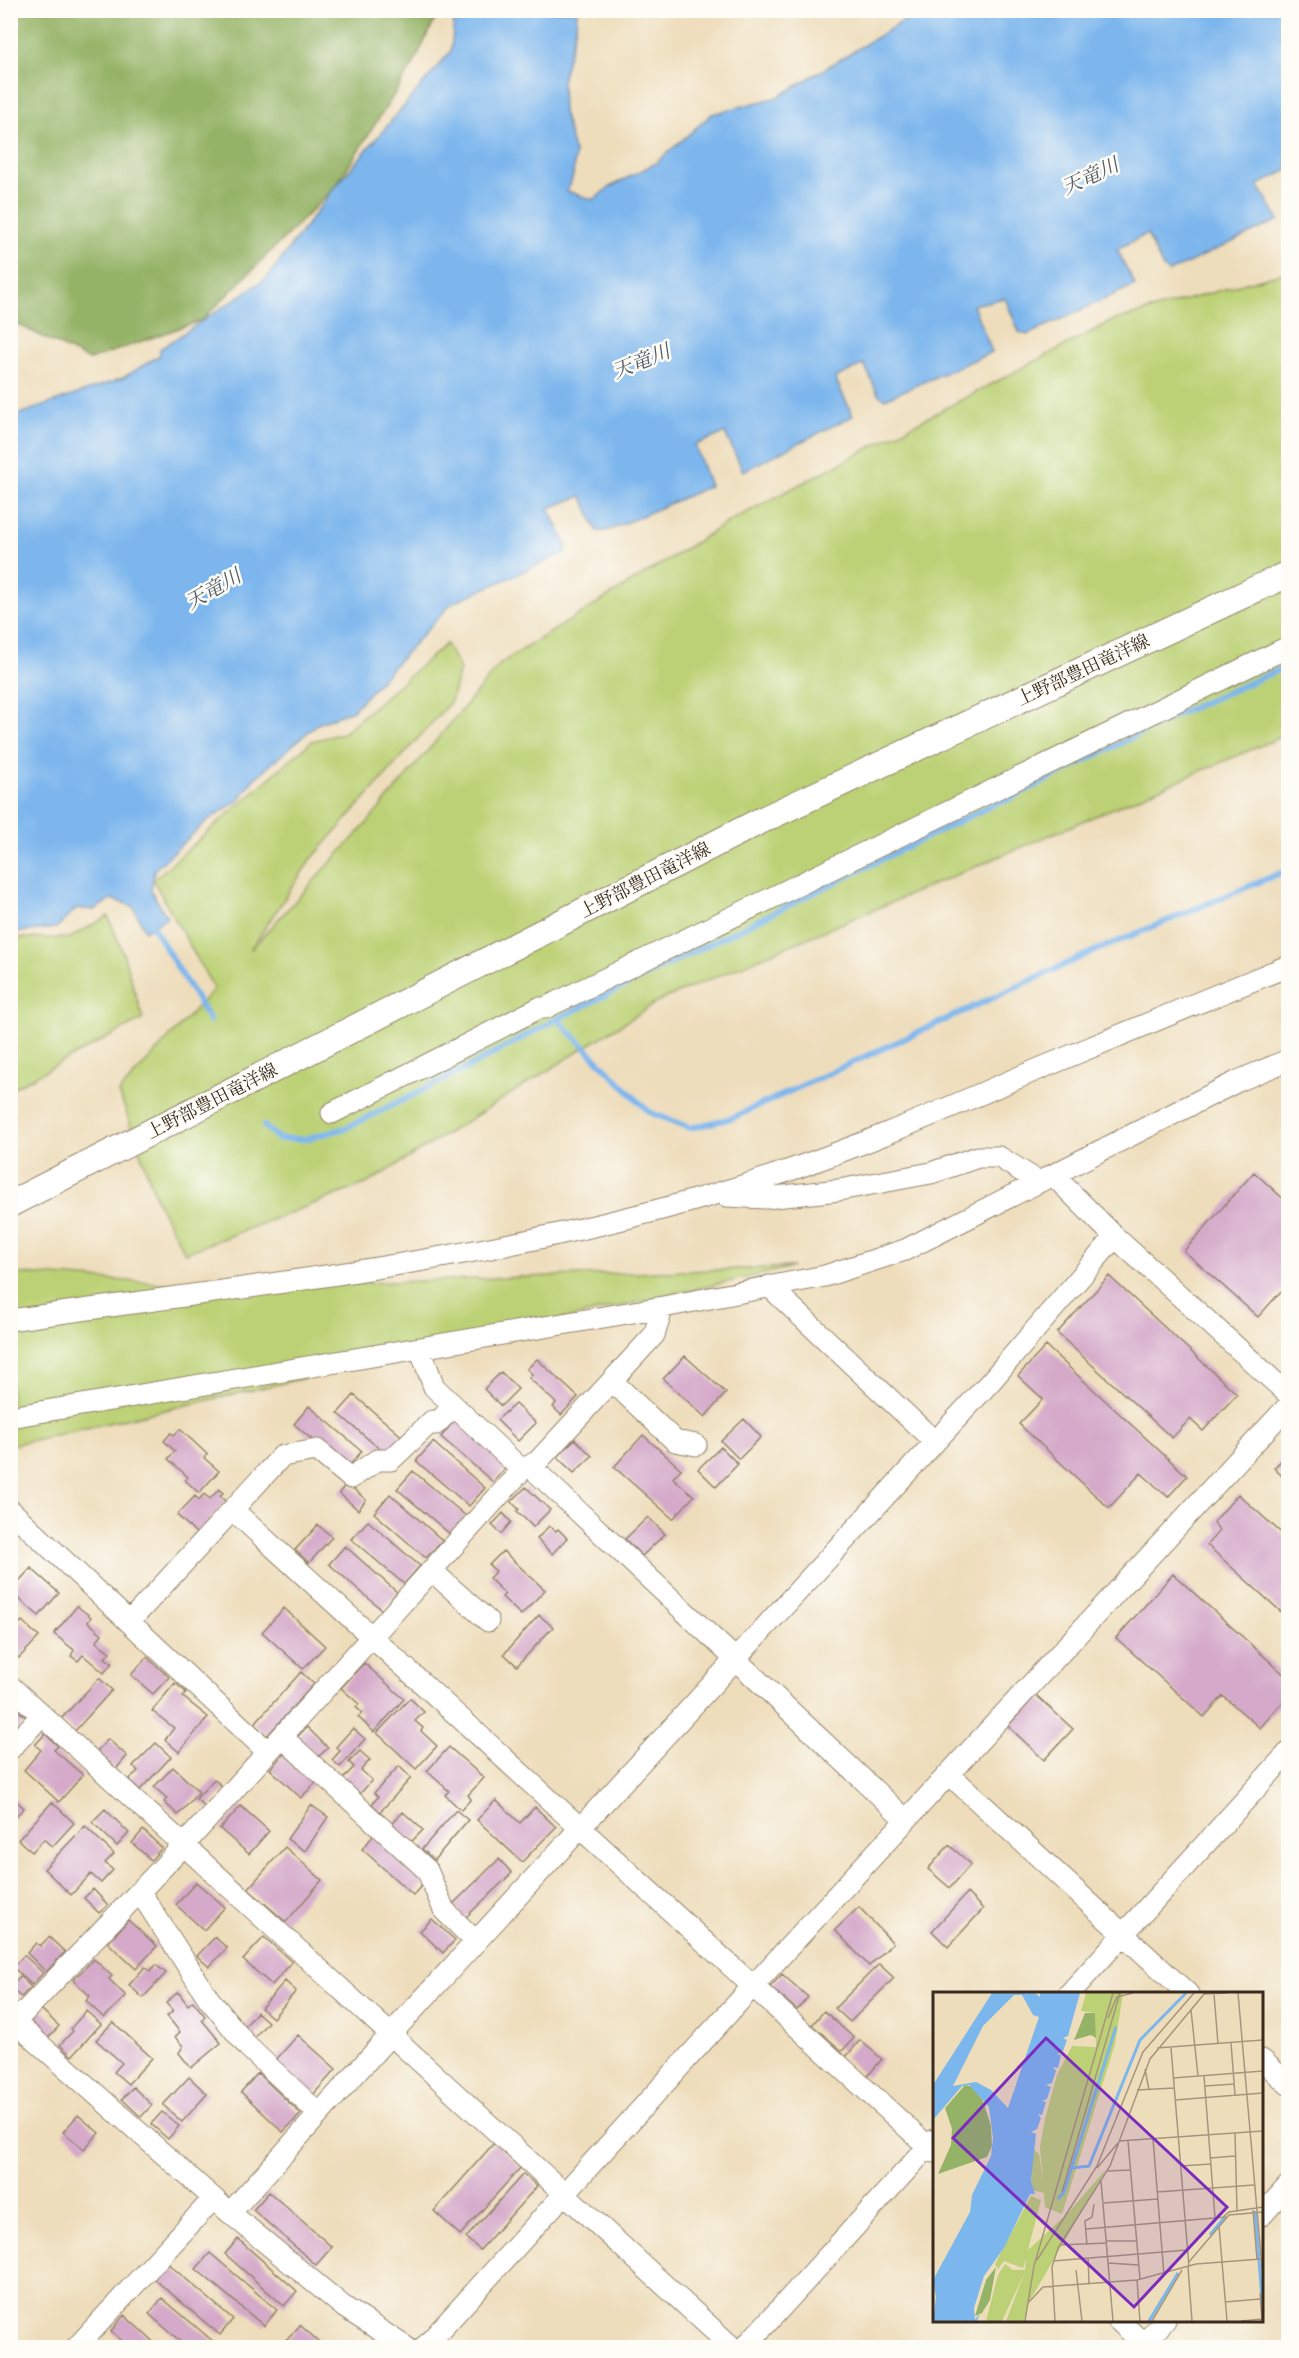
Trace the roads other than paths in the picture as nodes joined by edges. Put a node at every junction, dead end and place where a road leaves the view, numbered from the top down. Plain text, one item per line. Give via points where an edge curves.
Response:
1 (1288, 574) edge
2 (1288, 647) edge
3 (1288, 966) edge
4 (1288, 1060) edge
5 (332, 1113) dead end
6 (1046, 1178) junction
7 (711, 1195) junction
8 (10, 1204) edge
9 (1115, 1237) junction
10 (769, 1286) junction
11 (663, 1307) junction
12 (10, 1320) edge
13 (420, 1348) junction
14 (612, 1381) junction
15 (1288, 1394) edge
16 (454, 1406) junction
17 (1288, 1406) edge
18 (10, 1417) edge
19 (935, 1442) junction
20 (696, 1445) dead end
21 (526, 1468) junction
22 (10, 1510) edge
23 (233, 1510) junction
24 (431, 1570) junction
25 (488, 1621) dead end
26 (129, 1622) junction
27 (371, 1637) junction
28 (735, 1659) junction
29 (10, 1686) edge
30 (42, 1715) junction
31 (275, 1744) junction
32 (10, 1749) edge
33 (1285, 1763) edge
34 (949, 1774) junction
35 (906, 1820) junction
36 (580, 1828) junction
37 (184, 1845) junction
38 (140, 1892) junction
39 (1123, 1934) junction
40 (476, 1942) junction
41 (753, 1986) junction
42 (1071, 1992) edge
43 (1186, 1992) edge
44 (12, 2022) edge
45 (391, 2034) junction
46 (1263, 2061) edge
47 (1288, 2084) edge
48 (319, 2114) junction
49 (933, 2146) edge
50 (1288, 2186) edge
51 (565, 2194) junction
52 (213, 2199) junction
53 (230, 2213) junction
54 (1263, 2214) edge
55 (1120, 2322) edge
56 (1164, 2322) edge
57 (1146, 2346) edge
58 (76, 2348) edge
59 (407, 2348) edge
60 (424, 2348) edge
61 (733, 2348) edge
62 (744, 2348) edge

1 - 8 main road, 上野部豊田竜洋線 via 758,822
2 - 5 street via 539,1008
3 - 7 street via 870,1142
4 - 6 street via 1238,1081
6 - 7 street via 999,1157 978,1157 931,1173 839,1190 766,1198
6 - 9 street
6 - 10 street via 904,1250 825,1276
7 - 12 street via 547,1236 411,1263
9 - 15 street
9 - 19 street
10 - 11 street
10 - 19 street
11 - 13 street
11 - 14 street via 654,1335
13 - 16 street via 434,1387
13 - 18 street
14 - 20 street via 675,1441
14 - 21 street via 538,1461
16 - 21 street
16 - 23 street via 391,1460 377,1460 351,1478 316,1450 282,1456
17 - 34 street
19 - 28 street
21 - 24 street
21 - 28 street
22 - 26 street
23 - 26 street
23 - 27 street
24 - 25 street
24 - 27 street
26 - 31 street
27 - 31 street
27 - 36 street
28 - 35 street
28 - 36 street
29 - 30 street
30 - 32 street
30 - 37 street
31 - 37 street
31 - 40 street via 427,1870 444,1910
33 - 39 street
34 - 35 street
34 - 39 street
35 - 41 street
36 - 40 street
36 - 41 street
37 - 38 street
37 - 45 street
38 - 44 street
38 - 48 street via 209,1999 248,2047
39 - 42 street
39 - 43 street
40 - 45 street
41 - 49 street
41 - 51 street
44 - 52 street
45 - 48 street
45 - 51 street
46 - 47 street
48 - 53 street
49 - 62 street
50 - 54 street
51 - 60 street
51 - 61 street
52 - 53 street
52 - 58 street
53 - 59 street via 344,2307
55 - 57 street
56 - 57 street

